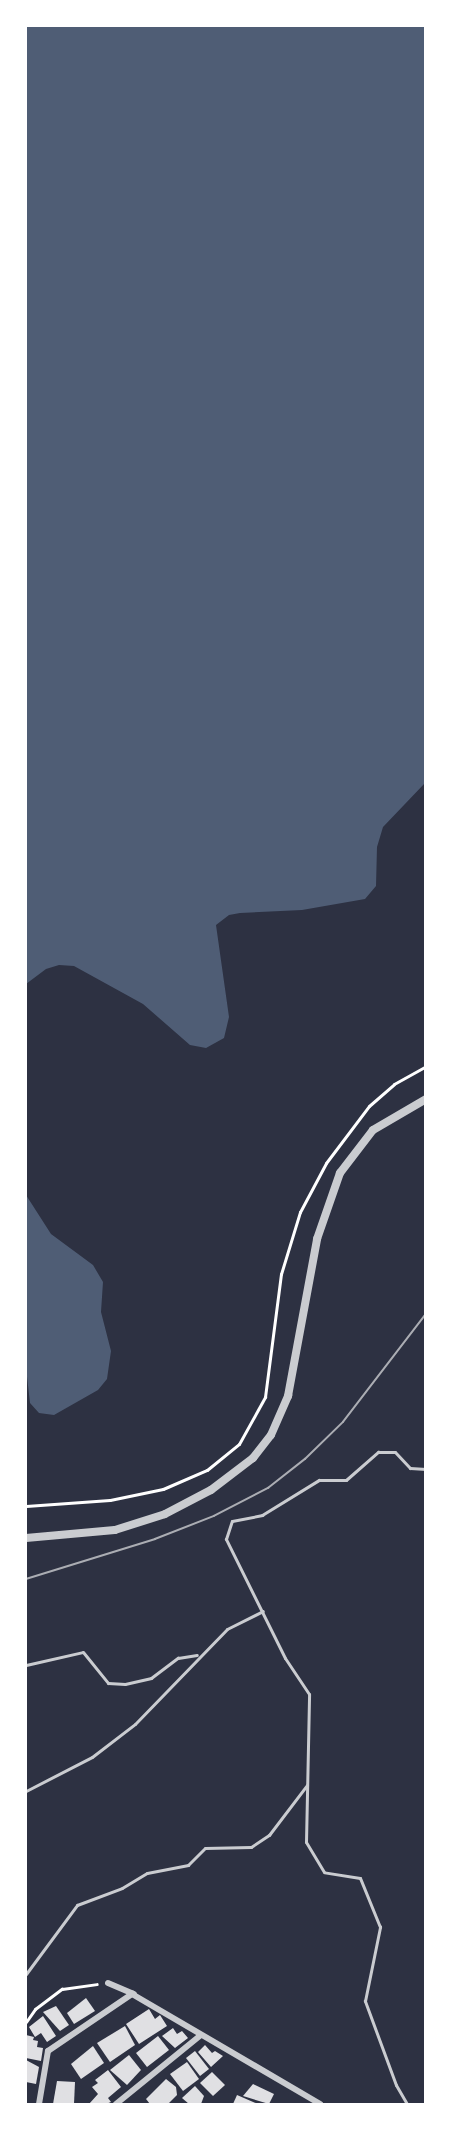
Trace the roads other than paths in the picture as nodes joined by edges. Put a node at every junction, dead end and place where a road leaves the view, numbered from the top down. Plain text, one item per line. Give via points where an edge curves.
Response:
1 (426, 1099) edge
2 (426, 1469) edge
3 (26, 1538) edge
4 (263, 1611) junction
5 (199, 1655) junction
6 (26, 1665) edge
7 (308, 1783) junction
8 (26, 1791) edge
9 (26, 1974) edge
10 (108, 1983) road end
11 (135, 1994) junction
12 (201, 2035) junction
13 (39, 2104) edge
14 (116, 2104) edge
15 (320, 2104) edge
16 (407, 2104) edge

1 - 3 street via 373,1130 340,1173 317,1239 288,1396 272,1435 253,1458 211,1490 165,1514 115,1530
2 - 4 lane via 410,1468 395,1452 378,1452 346,1480 319,1480 262,1515 232,1521 226,1539
4 - 5 lane via 228,1629
4 - 7 lane via 285,1658 309,1694
5 - 6 lane via 178,1658 152,1678 125,1684 108,1683 83,1652
5 - 8 lane via 135,1724 92,1756
7 - 9 lane via 269,1835 251,1847 205,1848 188,1865 147,1873 122,1888 77,1905
7 - 16 lane via 306,1842 310,1854 324,1872 360,1878 380,1927 365,2001 396,2085
10 - 11 street
11 - 12 street
11 - 13 street via 48,2051
12 - 14 street
12 - 15 street

